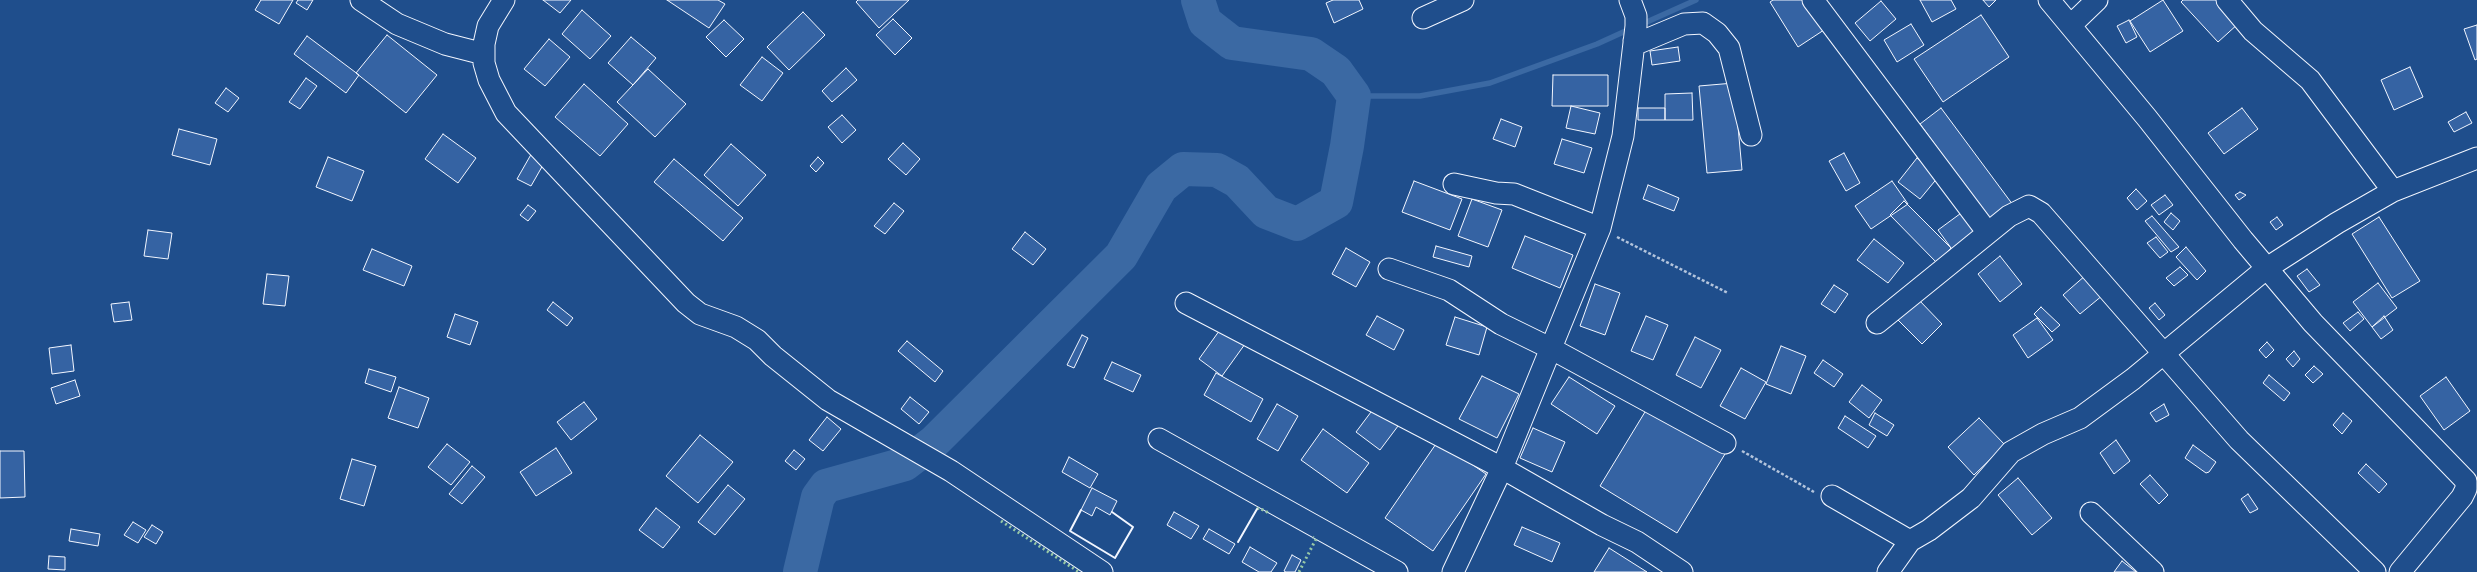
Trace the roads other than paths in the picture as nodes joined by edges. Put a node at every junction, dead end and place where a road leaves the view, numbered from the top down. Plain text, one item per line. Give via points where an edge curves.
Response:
1 (361, 0) edge
2 (504, 0) edge
3 (1463, 0) edge
4 (1630, 0) edge
5 (1813, 0) edge
6 (2049, 0) edge
7 (2097, 0) edge
8 (2227, 0) edge
9 (1423, 18) dead end
10 (2071, 25) junction
11 (1634, 41) junction
12 (484, 54) junction
13 (1751, 135) dead end
14 (2477, 160) edge
15 (1454, 184) dead end
16 (2393, 191) junction
17 (1600, 228) junction
18 (1988, 233) junction
19 (2267, 268) junction
20 (1388, 269) dead end
21 (1186, 303) dead end
22 (1877, 323) dead end
23 (1552, 349) junction
24 (2164, 353) junction
25 (1159, 439) dead end
26 (1725, 443) road end
27 (1502, 468) junction
28 (1832, 496) road end
29 (2091, 513) dead end
30 (1910, 541) junction
31 (1102, 572) edge
32 (1397, 572) edge
33 (1453, 572) edge
34 (1682, 572) edge
35 (1888, 572) edge
36 (2153, 572) edge
37 (2375, 572) edge
38 (2400, 572) edge

1 - 12 street via 397,24 445,44
2 - 12 street via 488,26
3 - 9 street
4 - 11 street via 1636,16
5 - 18 street
6 - 10 street
7 - 10 street
8 - 16 street via 2253,31 2310,80
10 - 19 street
11 - 13 street via 1641,42 1684,24 1703,23 1717,33 1729,48
11 - 17 street via 1623,136
12 - 31 street via 489,80 506,114 686,303 700,314 736,327 757,340 828,400 951,471
14 - 16 street
15 - 17 street via 1514,194
16 - 19 street via 2337,222
17 - 23 street
18 - 22 street
18 - 24 street via 2009,216 2029,206 2041,212
19 - 24 street
19 - 38 street via 2313,323 2466,482 2462,497
20 - 23 street via 1449,290 1501,324
21 - 27 street
23 - 26 street
23 - 27 street
24 - 30 street via 2080,418 2043,434 2011,452 1971,498
24 - 37 street via 2239,440
25 - 32 street
27 - 33 street
27 - 34 street via 1637,542
28 - 30 street
29 - 36 street
30 - 35 street

